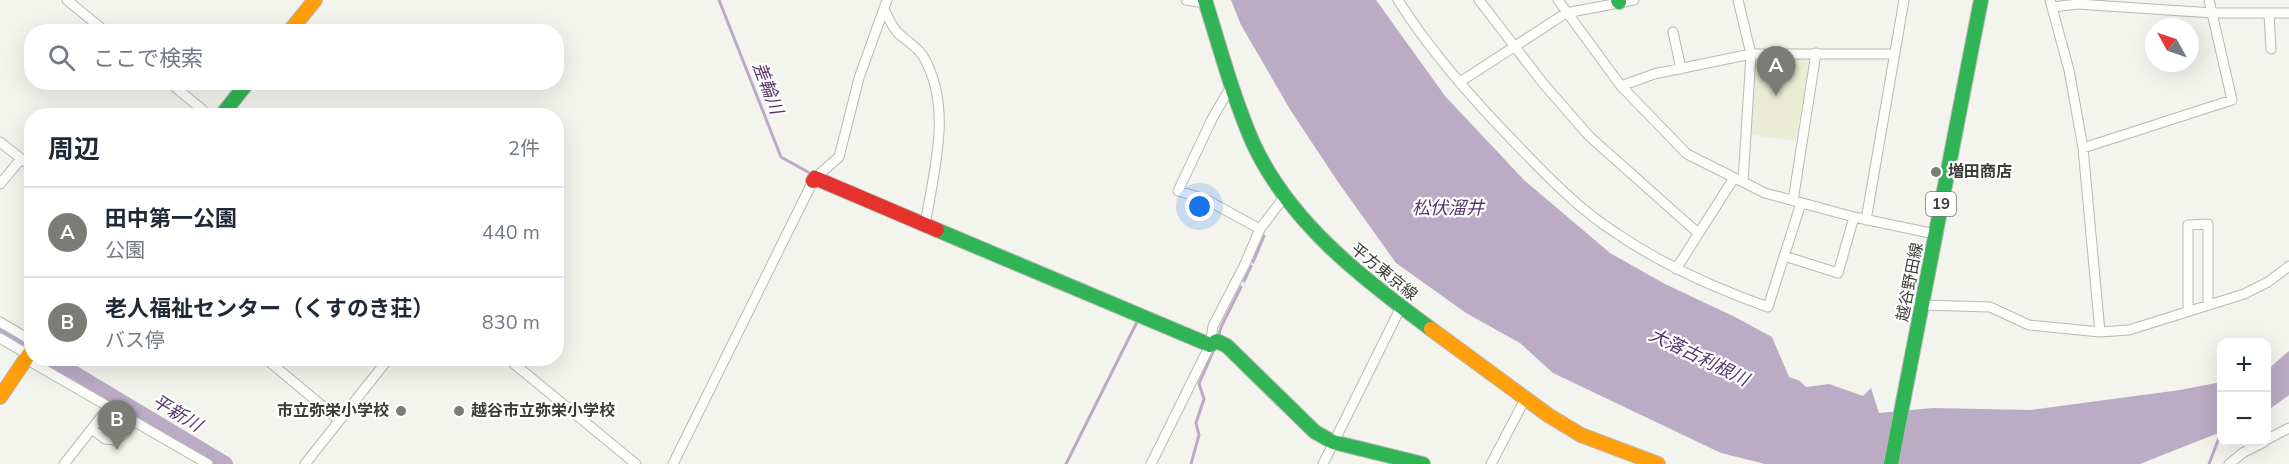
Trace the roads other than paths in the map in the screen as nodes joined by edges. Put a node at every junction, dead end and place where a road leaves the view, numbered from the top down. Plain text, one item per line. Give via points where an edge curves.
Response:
1 (67, 0) edge
2 (887, 0) edge
3 (1186, 0) edge
4 (1398, 0) edge
5 (1479, 0) edge
6 (1558, 0) edge
7 (1634, 0) edge
8 (1738, 0) edge
9 (1904, 0) edge
10 (2209, 0) edge
11 (313, 1) edge
12 (1618, 1) edge
13 (1984, 1) edge
14 (1206, 2) edge
15 (2051, 3) edge
16 (884, 10) junction
17 (2213, 13) junction
18 (2289, 13) edge
19 (1566, 14) junction
20 (2269, 14) junction
21 (96, 24) edge
22 (296, 24) edge
23 (1673, 32) dead end
24 (1516, 46) junction
25 (2271, 49) dead end
26 (1816, 53) junction
27 (1751, 54) junction
28 (1895, 54) junction
29 (1681, 69) junction
30 (1460, 82) junction
31 (1232, 85) junction
32 (1621, 86) junction
33 (179, 90) edge
34 (242, 90) edge
35 (200, 108) edge
36 (227, 108) edge
37 (0, 142) edge
38 (2083, 148) junction
39 (21, 159) junction
40 (24, 161) edge
41 (1734, 178) junction
42 (814, 179) junction
43 (1743, 182) junction
44 (0, 184) edge
45 (1285, 196) junction
46 (1797, 202) junction
47 (1854, 217) junction
48 (1866, 220) junction
49 (926, 225) junction
50 (1260, 229) junction
51 (1698, 233) junction
52 (1935, 234) junction
53 (1784, 256) junction
54 (2289, 266) edge
55 (1676, 269) junction
56 (1922, 304) junction
57 (2208, 304) junction
58 (1401, 308) junction
59 (2188, 311) junction
60 (0, 322) edge
61 (2100, 332) junction
62 (0, 338) edge
63 (1210, 345) junction
64 (24, 346) edge
65 (24, 349) edge
66 (24, 359) edge
67 (50, 366) edge
68 (275, 366) edge
69 (383, 366) edge
70 (517, 366) edge
71 (0, 397) edge
72 (1525, 399) junction
73 (109, 407) junction
74 (339, 420) junction
75 (133, 421) junction
76 (2289, 428) edge
77 (92, 429) junction
78 (2271, 438) edge
79 (1334, 442) junction
80 (2255, 446) edge
81 (64, 464) edge
82 (208, 464) edge
83 (305, 464) edge
84 (636, 464) edge
85 (673, 464) edge
86 (1151, 464) edge
87 (1323, 464) edge
88 (1422, 464) edge
89 (1491, 464) edge
90 (1658, 464) edge
91 (1891, 464) edge
92 (2229, 464) edge

1 - 21 street
2 - 16 street
3 - 14 street
4 - 30 street
5 - 24 street
6 - 19 street
7 - 12 street
8 - 27 street
9 - 28 street
10 - 17 street
11 - 22 main road
12 - 19 street
13 - 52 main road, 越谷野田線 / 19
14 - 31 main road, 平方東京線
15 - 17 street
15 - 38 street via 2069,70
16 - 42 street via 859,78 839,157
16 - 49 street via 898,32 921,53 936,95 940,134
17 - 20 street
17 - 38 street via 2232,100
18 - 20 street
19 - 24 street
19 - 32 street
20 - 25 street
23 - 29 street
24 - 30 street
24 - 51 street via 1589,136
26 - 27 street
26 - 28 street
26 - 46 street
27 - 29 street
27 - 43 street
28 - 48 street
29 - 32 street
30 - 55 street via 1574,202 1614,233
31 - 45 main road, 平方東京線 via 1254,144
31 - 50 street via 1178,191 1205,199
32 - 41 street via 1687,154
33 - 35 street
34 - 36 main road
37 - 39 street
38 - 61 street
39 - 40 street
39 - 44 street
41 - 43 street
41 - 51 street
42 - 49 main road
42 - 85 street
43 - 46 street
45 - 50 street
45 - 58 main road, 平方東京線 via 1329,248
46 - 47 street
46 - 53 street
47 - 48 street
47 - 53 street via 1838,273
48 - 52 street
49 - 63 main road
50 - 63 street via 1213,326
51 - 55 street
52 - 56 main road, 越谷野田線 / 19
53 - 55 street via 1768,307
54 - 57 street via 2244,294
56 - 61 street via 1990,307 2029,325
56 - 91 main road, 越谷野田線 / 19
57 - 59 street
57 - 59 street via 2208,224 2188,225
58 - 72 main road, 平方東京線
58 - 79 street
59 - 61 street via 2129,330
60 - 64 street
62 - 65 street
63 - 79 main road via 1217,341 1227,346 1315,432
63 - 86 street
66 - 71 main road
67 - 73 street
68 - 74 street
69 - 74 street
70 - 84 street
72 - 89 street
72 - 90 main road, 平方東京線 via 1581,435
73 - 75 street
73 - 77 street
74 - 83 street
75 - 77 street via 115,440 105,439
75 - 82 street
76 - 78 street
77 - 81 street
79 - 87 street
79 - 88 main road
80 - 92 street

